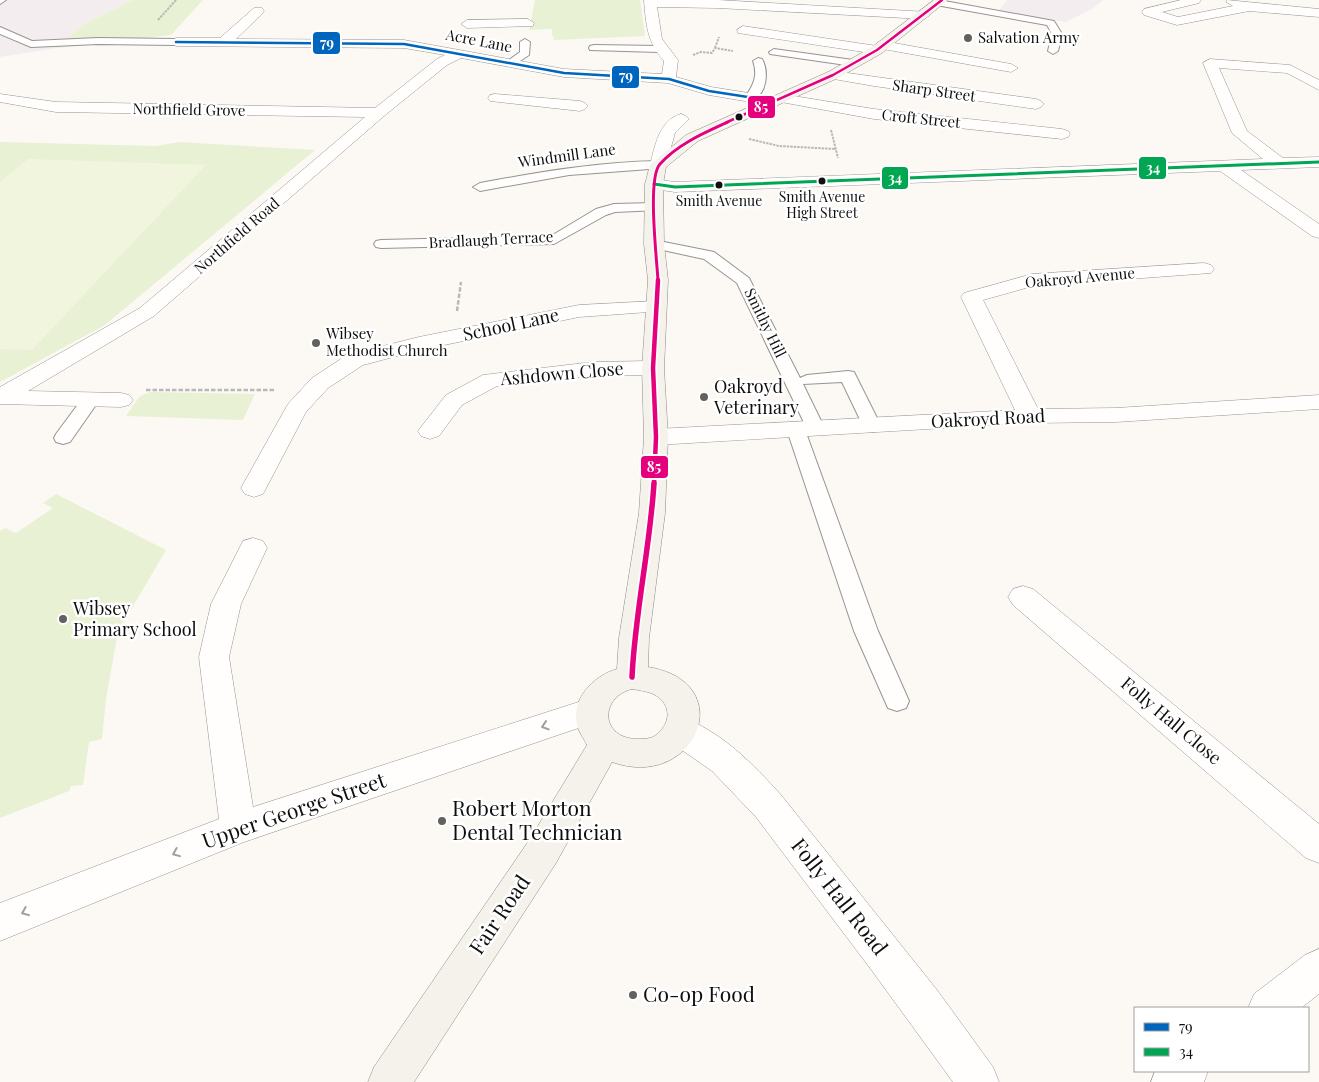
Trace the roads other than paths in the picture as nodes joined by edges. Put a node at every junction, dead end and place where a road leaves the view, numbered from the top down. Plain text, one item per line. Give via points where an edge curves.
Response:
1 (1195, 0) edge
2 (1226, 0) edge
3 (650, 2) edge
4 (717, 2) edge
5 (772, 3) edge
6 (862, 6) edge
7 (935, 6) edge
8 (1249, 7) junction
9 (471, 8) dead end
10 (258, 11) dead end
11 (1319, 13) edge
12 (528, 23) dead end
13 (467, 24) junction
14 (746, 27) dead end
15 (811, 29) dead end
16 (0, 30) edge
17 (800, 38) junction
18 (176, 42) joint
19 (525, 42) dead end
20 (223, 43) junction
21 (594, 48) dead end
22 (880, 48) junction
23 (659, 49) junction
24 (1053, 51) dead end
25 (455, 52) junction
26 (774, 52) road end
27 (758, 61) dead end
28 (510, 63) junction
29 (853, 64) junction
30 (526, 66) junction
31 (1011, 68) dead end
32 (833, 75) junction
33 (669, 79) junction
34 (1319, 86) edge
35 (751, 97) junction
36 (0, 98) edge
37 (494, 98) junction
38 (778, 100) junction
39 (1036, 104) dead end
40 (580, 106) dead end
41 (483, 110) dead end
42 (379, 113) junction
43 (680, 119) dead end
44 (1062, 134) dead end
45 (1319, 162) edge
46 (1278, 164) junction
47 (1226, 167) junction
48 (656, 174) junction
49 (480, 187) dead end
50 (654, 207) junction
51 (1319, 232) edge
52 (381, 244) dead end
53 (654, 244) junction
54 (1106, 258) dead end
55 (1204, 269) dead end
56 (1126, 274) junction
57 (656, 307) junction
58 (653, 368) junction
59 (807, 380) dead end
60 (0, 397) edge
61 (91, 399) junction
62 (121, 400) road end
63 (1319, 402) edge
64 (1030, 416) junction
65 (872, 426) junction
66 (806, 429) junction
67 (430, 431) dead end
68 (656, 437) junction
69 (63, 438) dead end
70 (254, 488) dead end
71 (253, 548) dead end
72 (1023, 597) dead end
73 (632, 677) junction
74 (897, 701) dead end
75 (598, 727) junction
76 (681, 731) junction
77 (238, 828) junction
78 (1319, 846) edge
79 (0, 922) edge
80 (1319, 969) edge
81 (1269, 1007) edge
82 (1186, 1072) edge
83 (389, 1082) edge
84 (978, 1082) edge
85 (1172, 1082) edge

1 - 8 street via 1148,12 1178,21
2 - 8 street
3 - 4 street
3 - 23 street via 652,33
4 - 5 street
5 - 6 street
6 - 7 street
7 - 22 main road
7 - 24 lane via 1051,23 1057,34
8 - 11 street
9 - 13 street
10 - 20 street
12 - 13 street
13 - 25 street
14 - 17 street
15 - 17 street
16 - 18 lane via 31,44
17 - 22 street
18 - 20 street, Acre Lane
19 - 28 lane via 525,53
20 - 25 street, Acre Lane via 404,44
21 - 23 lane
22 - 29 main road
22 - 31 street
23 - 33 street via 671,60
25 - 28 street, Acre Lane
25 - 42 street, Northfield Road
26 - 29 lane
27 - 35 lane via 761,68 759,89
28 - 30 street, Acre Lane
29 - 32 main road
30 - 33 street, Acre Lane via 564,74
30 - 37 street
32 - 38 main road
32 - 39 street, Sharp Street
33 - 35 street, Acre Lane via 709,91
34 - 46 street via 1290,69 1210,64 1240,133
35 - 38 street, Acre Lane
36 - 42 street, Northfield Grove via 56,107
37 - 40 street
37 - 41 street
38 - 44 street, Croft Street
38 - 48 main road via 692,138
42 - 60 street, Northfield Road via 147,312
43 - 48 street via 668,131
45 - 46 street
46 - 47 street
47 - 48 street via 675,187
47 - 51 street
48 - 49 lane, Windmill Lane via 616,165 559,171
48 - 50 main road
50 - 52 lane, Bradlaugh Terrace via 614,208 601,212 554,240
50 - 53 main road
53 - 57 main road via 658,280
53 - 66 lane, Smithy Hill via 709,255 744,281
54 - 56 street
55 - 56 street, Oakroyd Avenue
56 - 64 street, Oakroyd Avenue via 1032,280 971,297
57 - 58 main road
57 - 70 street, School Lane via 579,311 355,360 320,383 296,409
58 - 67 street, Ashdown Close via 593,369 491,380 454,400
58 - 68 main road
59 - 65 lane via 848,376
60 - 61 street
61 - 62 street
61 - 69 lane
63 - 64 street, Oakroyd Road via 1116,415
64 - 65 street, Oakroyd Road
65 - 66 street, Oakroyd Road
66 - 68 street, Oakroyd Road
66 - 74 lane, Smithy Hill via 866,631
68 - 73 main road via 652,513 634,638
71 - 77 street via 226,604 214,657
72 - 78 street, Folly Hall Close
73 - 75 main road via 605,688 596,699
73 - 76 main road via 648,677 674,690 686,713
75 - 76 main road via 620,752 636,754 666,746
75 -> 77 street, Upper George Street
75 - 83 main road, Fair Road via 543,851
76 - 84 street, Folly Hall Road via 732,766 762,799 865,928
77 -> 79 street, Upper George Street
80 - 81 street
82 - 85 street

